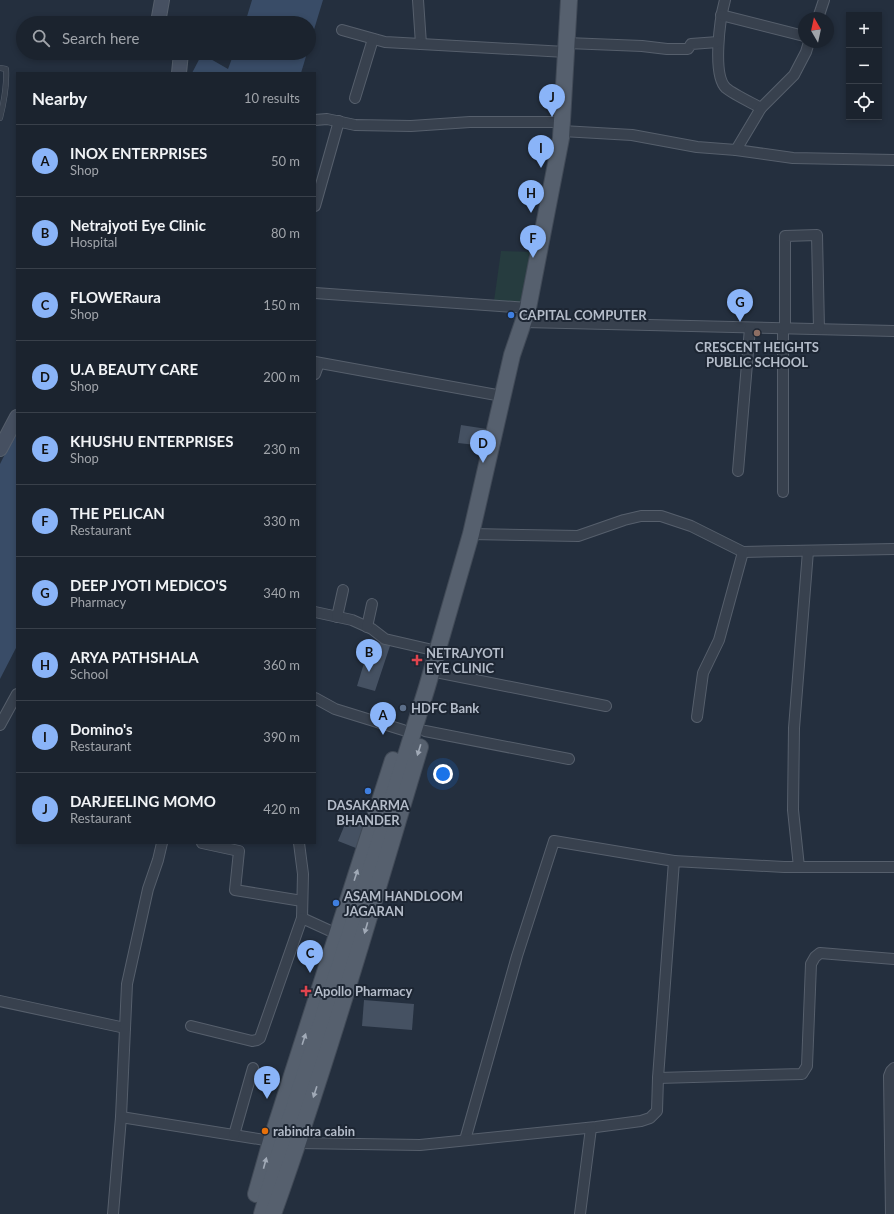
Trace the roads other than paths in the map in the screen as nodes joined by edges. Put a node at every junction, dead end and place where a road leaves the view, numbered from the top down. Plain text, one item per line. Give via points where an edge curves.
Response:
1 (162, 0) edge
2 (418, 0) edge
3 (570, 0) edge
4 (725, 0) edge
5 (824, 0) edge
6 (820, 12) edge
7 (721, 15) junction
8 (159, 16) edge
9 (342, 30) dead end
10 (798, 34) edge
11 (373, 39) junction
12 (718, 42) junction
13 (421, 44) junction
14 (567, 48) junction
15 (807, 48) edge
16 (180, 60) edge
17 (0, 68) edge
18 (179, 72) edge
19 (355, 98) dead end
20 (761, 108) junction
21 (0, 118) edge
22 (316, 120) edge
23 (339, 122) junction
24 (562, 126) junction
25 (736, 150) junction
26 (894, 160) edge
27 (316, 202) edge
28 (316, 293) edge
29 (526, 315) junction
30 (750, 328) junction
31 (784, 329) junction
32 (819, 330) junction
33 (894, 331) edge
34 (317, 362) edge
35 (502, 396) junction
36 (16, 419) edge
37 (0, 449) edge
38 (738, 471) dead end
39 (783, 492) dead end
40 (471, 534) junction
41 (894, 549) edge
42 (808, 551) junction
43 (743, 552) junction
44 (343, 590) dead end
45 (372, 604) dead end
46 (316, 612) edge
47 (337, 617) junction
48 (367, 627) junction
49 (437, 651) junction
50 (431, 671) junction
51 (427, 687) junction
52 (16, 696) edge
53 (316, 699) edge
54 (606, 706) dead end
55 (697, 717) dead end
56 (0, 725) edge
57 (402, 730) junction
58 (425, 731) junction
59 (569, 759) dead end
60 (162, 844) edge
61 (207, 844) edge
62 (299, 844) edge
63 (674, 860) junction
64 (799, 867) junction
65 (894, 867) edge
66 (302, 901) junction
67 (302, 918) junction
68 (338, 934) junction
69 (894, 959) edge
70 (0, 1001) edge
71 (192, 1026) dead end
72 (125, 1028) junction
73 (253, 1068) dead end
74 (894, 1068) edge
75 (658, 1078) junction
76 (121, 1117) junction
77 (591, 1128) junction
78 (234, 1135) junction
79 (465, 1140) junction
80 (271, 1141) junction
81 (298, 1143) junction
82 (113, 1214) edge
83 (251, 1214) edge
84 (262, 1214) edge
85 (273, 1214) edge
86 (580, 1214) edge
87 (891, 1214) edge

1 - 8 street
2 - 13 street
3 - 14 main road
4 - 7 street
5 - 6 street
7 - 10 street
7 - 12 street
9 - 11 street
11 - 13 street
11 - 19 street
12 - 14 street via 667,49 642,46
12 - 20 street via 720,77 726,88
13 - 14 street
14 - 24 main road
15 - 20 street via 794,75
16 - 18 street
17 - 21 lane via 6,68 7,82
20 - 25 street
22 - 23 street
23 - 24 street via 355,125 411,126 470,122
23 - 27 street
24 - 25 street via 697,147
24 - 29 main road
25 - 26 street via 792,158
28 - 29 street
29 - 30 street
29 - 35 main road via 512,355
30 - 31 street
30 - 38 street
31 - 32 street
31 - 32 street via 785,236 817,235
31 - 39 street
32 - 33 street
34 - 35 street
35 - 40 main road
36 - 37 street
40 - 43 street via 578,536 624,520 641,516 660,516 691,526
40 - 49 main road
41 - 42 street
42 - 43 street
42 - 64 street via 794,728 793,810
43 - 55 street via 720,635 703,673
44 - 47 street
45 - 48 street
46 - 47 street
47 - 48 street
48 - 49 street via 385,639
49 - 50 main road
50 - 51 main road
50 - 54 street
51 - 57 main road via 412,698
51 - 58 main road via 431,698
51 - 84 main road
52 - 56 street
53 - 57 street via 335,709
68 -> 57 main road
58 - 59 street
58 -> 81 main road via 364,938
60 - 72 street via 148,888 127,984
61 - 66 street via 239,851 235,890
62 - 66 street via 303,874
63 - 64 street
63 - 75 street
63 - 79 street via 554,841 517,956
64 - 65 street
66 - 67 street
67 - 68 street
67 - 71 street via 260,1038 252,1041
80 -> 68 main road
69 - 75 street via 820,953 814,957 811,964 807,1066 802,1074
70 - 72 street
72 - 76 street
73 - 78 street
74 - 87 street via 889,1076
75 - 77 street via 657,1111 650,1118
76 - 78 street
76 - 82 street
77 - 79 street
77 - 86 street
78 - 80 street
79 - 81 street via 420,1145
83 -> 80 main road
81 - 85 main road

